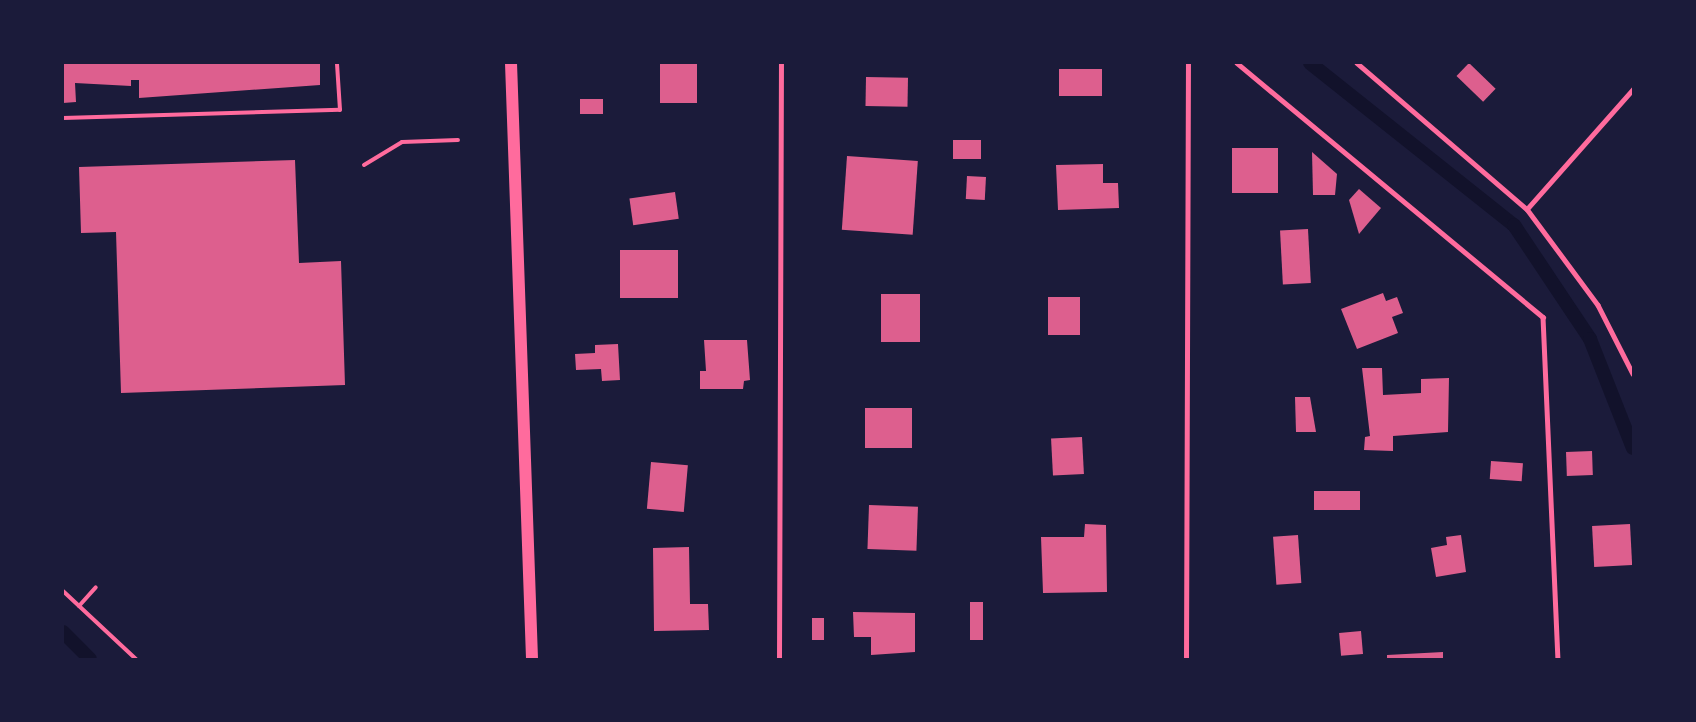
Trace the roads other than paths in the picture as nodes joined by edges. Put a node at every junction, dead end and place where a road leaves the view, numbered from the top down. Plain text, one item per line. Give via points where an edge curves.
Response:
1 (511, 63) edge
2 (781, 63) edge
3 (1188, 63) edge
4 (1238, 63) edge
5 (1357, 63) edge
6 (1633, 89) edge
7 (1527, 209) junction
8 (1633, 374) edge
9 (532, 659) edge
10 (779, 659) edge
11 (1186, 659) edge
12 (1558, 659) edge

1 - 9 main road
2 - 10 lane
3 - 11 lane
4 - 12 lane via 1543,317
5 - 7 lane
6 - 7 lane
7 - 8 lane via 1598,306

